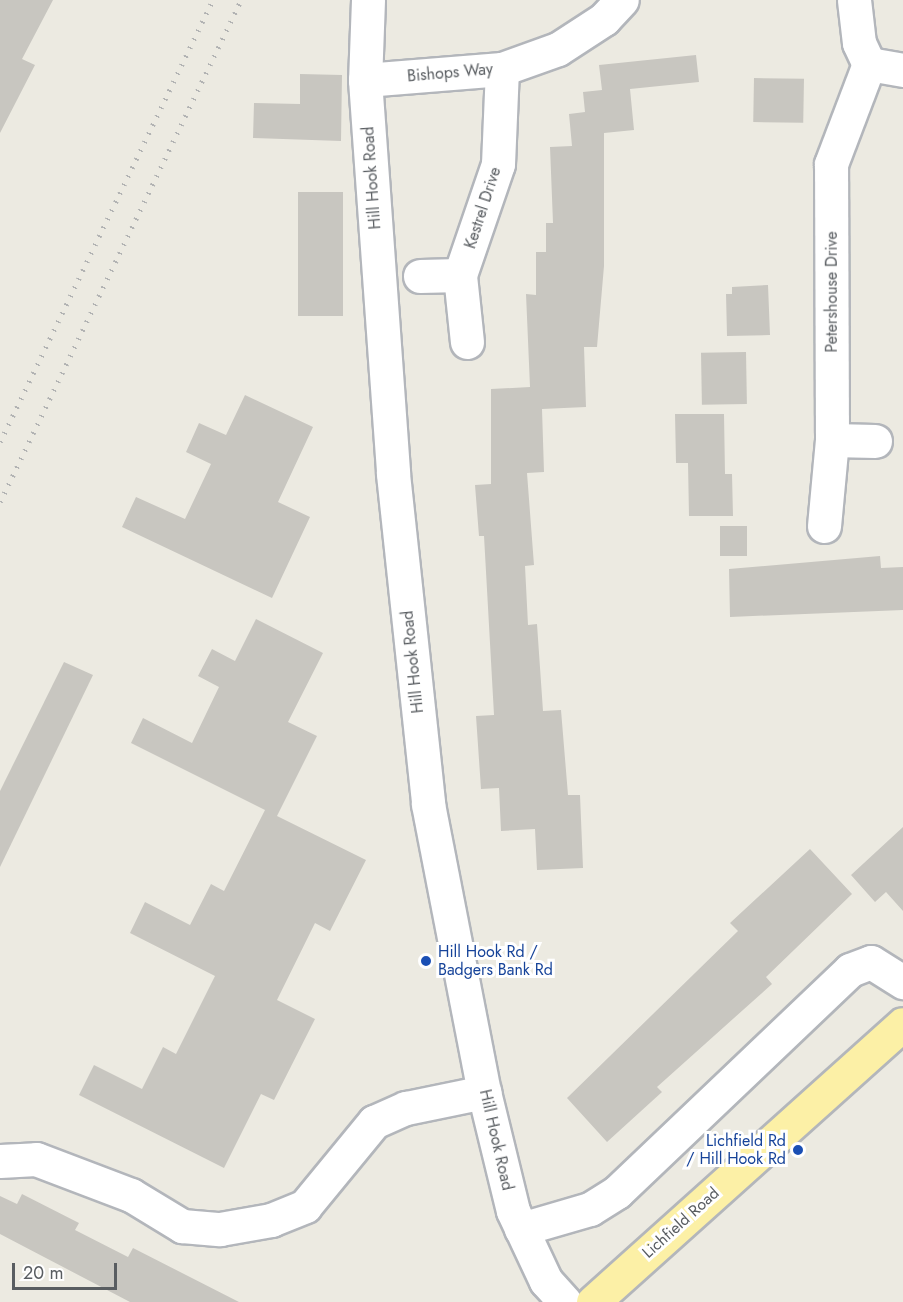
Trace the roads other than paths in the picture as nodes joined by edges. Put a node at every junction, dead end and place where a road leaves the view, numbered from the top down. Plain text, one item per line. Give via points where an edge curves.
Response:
1 (368, 0) edge
2 (622, 0) edge
3 (854, 0) edge
4 (869, 64) junction
5 (502, 69) junction
6 (903, 70) edge
7 (365, 80) junction
8 (460, 275) junction
9 (420, 276) dead end
10 (466, 342) dead end
11 (832, 440) junction
12 (876, 441) dead end
13 (824, 526) dead end
14 (903, 982) edge
15 (903, 1024) edge
16 (484, 1092) junction
17 (0, 1161) edge
18 (521, 1229) junction
19 (565, 1302) edge
20 (593, 1302) edge

1 - 7 street, Hill Hook Road
2 - 5 street, Bishops Way via 604,19 558,49
3 - 4 street via 859,43
4 - 6 street
4 - 11 street, Petershouse Drive via 831,164
5 - 7 street, Bishops Way
5 - 8 street, Kestrel Drive via 498,164
7 - 16 street, Hill Hook Road via 393,474 428,804
8 - 9 street
8 - 10 street, Kestrel Drive
11 - 12 street
11 - 13 street, Petershouse Drive
14 - 18 street via 871,962 850,970 617,1192 590,1209
15 - 20 main road, Lichfield Road
16 - 17 street via 406,1108 374,1122 305,1206 271,1220 220,1229 182,1226 131,1195 36,1160
16 - 18 street, Hill Hook Road
18 - 19 street, Hill Hook Road via 546,1281

